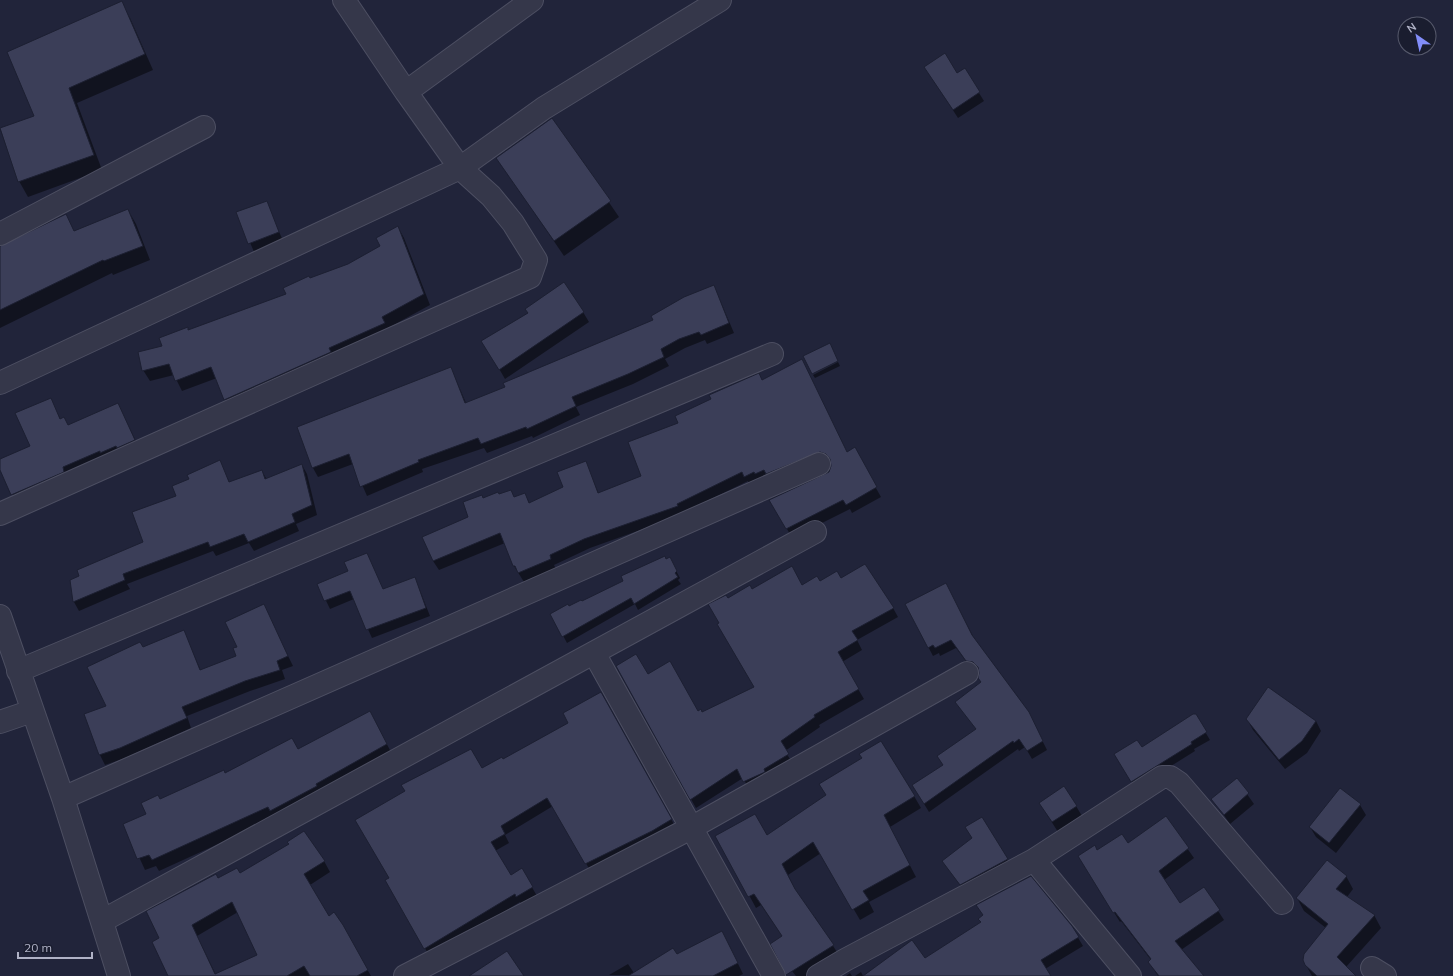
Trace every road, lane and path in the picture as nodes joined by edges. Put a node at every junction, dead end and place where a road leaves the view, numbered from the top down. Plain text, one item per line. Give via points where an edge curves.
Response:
1 (344, 0) edge
2 (532, 0) edge
3 (720, 0) edge
4 (406, 92) junction
5 (204, 127) dead end
6 (460, 168) junction
7 (0, 234) edge
8 (772, 354) dead end
9 (0, 383) edge
10 (819, 464) dead end
11 (0, 514) edge
12 (815, 532) dead end
13 (0, 616) edge
14 (594, 653) junction
15 (18, 672) junction
16 (966, 673) dead end
17 (32, 711) junction
18 (0, 722) edge
19 (63, 798) junction
20 (691, 828) junction
21 (1034, 860) junction
22 (1282, 903) dead end
23 (102, 921) junction
24 (119, 976) edge
25 (405, 976) edge
26 (774, 976) edge
27 (818, 976) edge
28 (1130, 976) edge

1 - 4 street
2 - 4 street
3 - 6 street via 544,108
4 - 6 street
5 - 7 street
6 - 9 street
6 - 11 street via 491,196 513,223 536,260 530,277
8 - 15 street
10 - 19 street
12 - 14 street
13 - 15 street
14 - 20 street
14 - 23 street
15 - 17 street
16 - 20 street
17 - 18 street
17 - 19 street
19 - 23 street
20 - 25 street
20 - 26 street
21 - 22 street via 1162,777 1170,777
21 - 27 street
21 - 28 street
23 - 24 street

